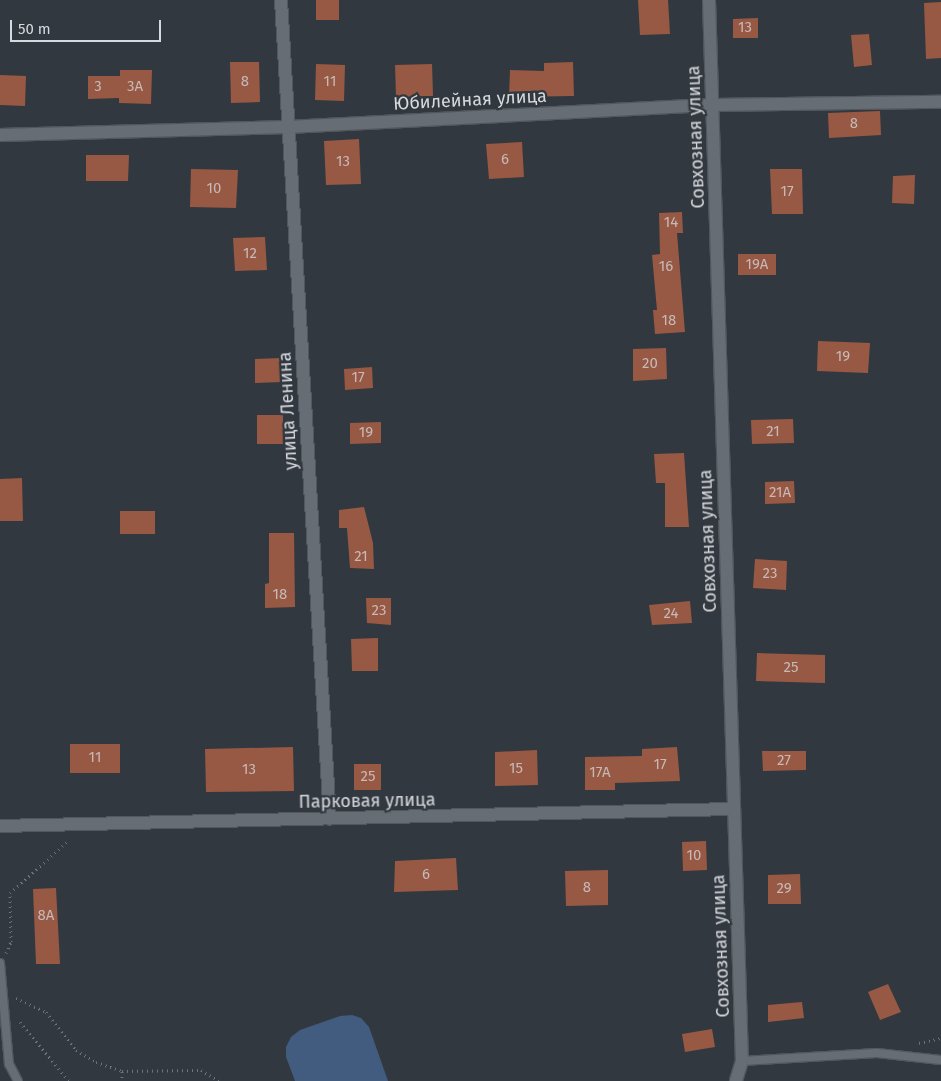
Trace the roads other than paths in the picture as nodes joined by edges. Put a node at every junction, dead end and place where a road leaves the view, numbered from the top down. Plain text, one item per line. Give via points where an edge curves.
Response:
1 (280, 0) edge
2 (709, 0) edge
3 (941, 102) edge
4 (713, 105) junction
5 (288, 127) junction
6 (0, 135) edge
7 (734, 809) junction
8 (330, 819) junction
9 (0, 826) edge
10 (1, 963) edge
11 (941, 1060) edge
12 (742, 1061) junction
13 (18, 1081) edge
14 (736, 1081) edge

1 - 5 street, улица Ленина
2 - 4 street, Совхозная улица
3 - 4 street, Юбилейная улица
4 - 5 street, Юбилейная улица
4 - 7 street, Совхозная улица
5 - 6 street, Юбилейная улица
5 - 8 street, улица Ленина
7 - 8 street, Парковая улица
7 - 12 street, Совхозная улица
8 - 9 street, Парковая улица
10 - 13 lane via 9,1064
11 - 12 lane via 877,1053
12 - 14 street, Совхозная улица

